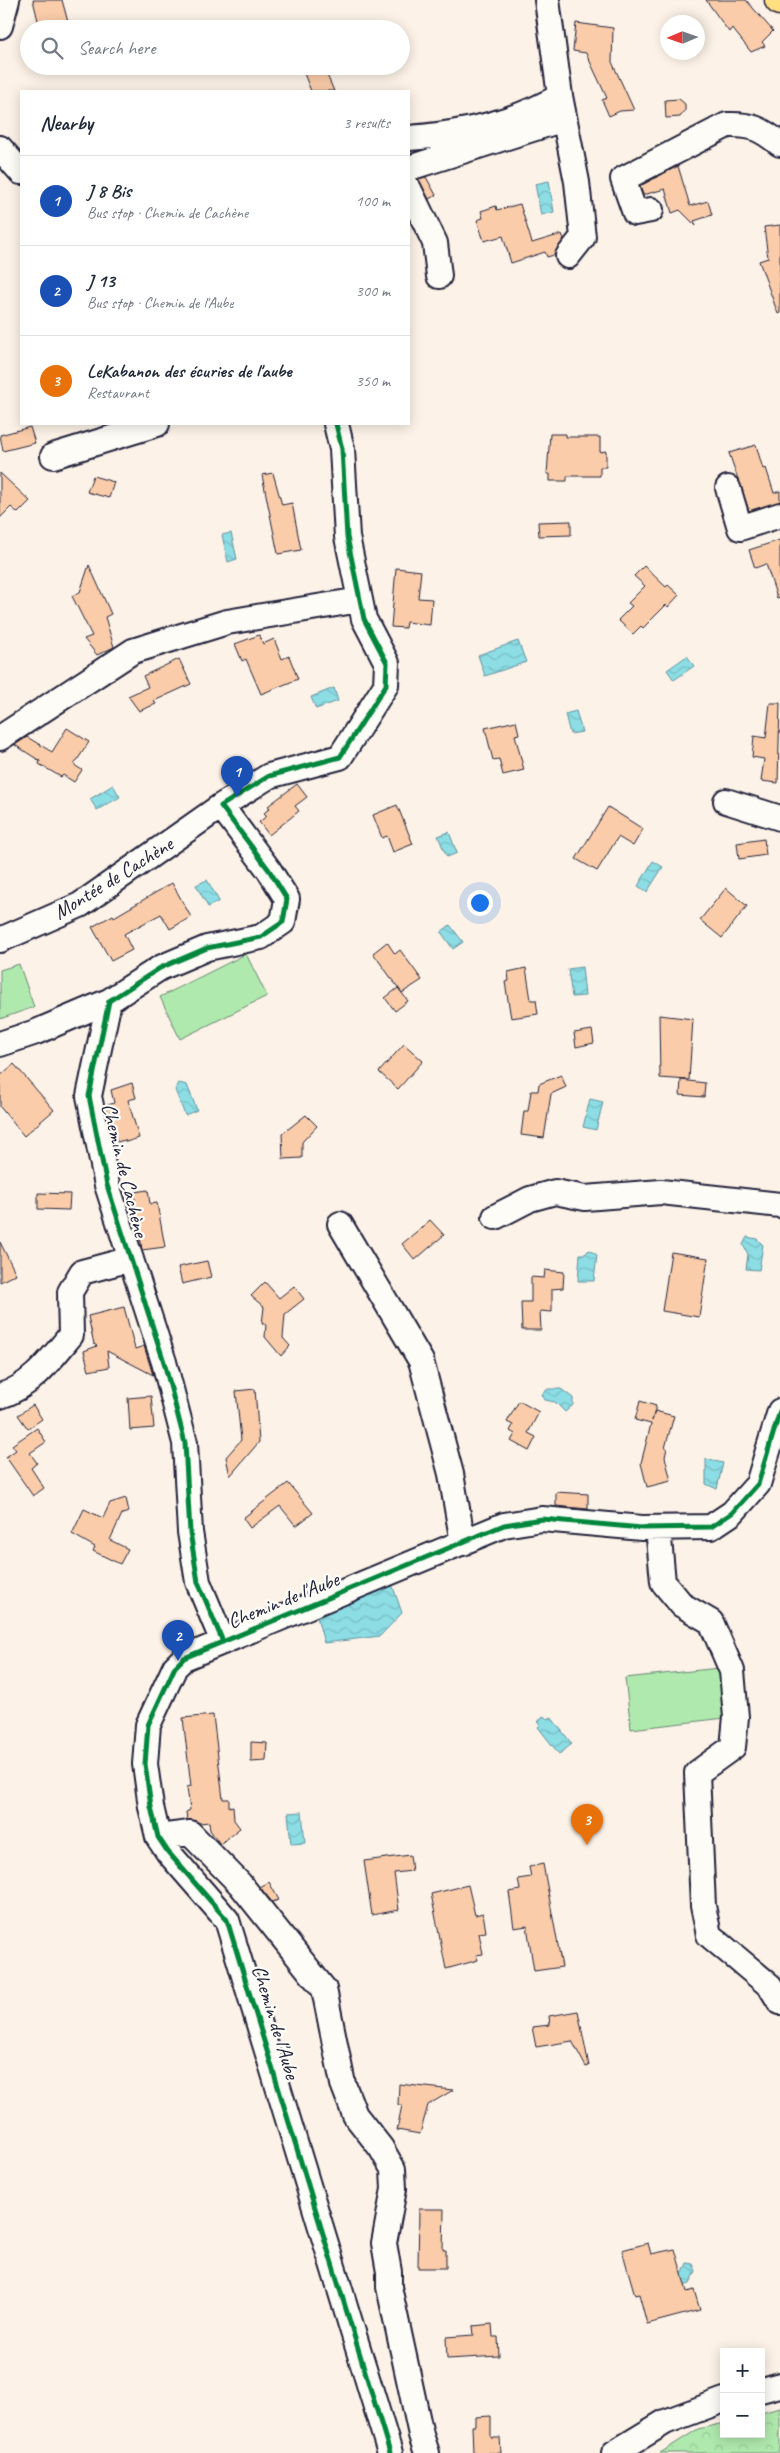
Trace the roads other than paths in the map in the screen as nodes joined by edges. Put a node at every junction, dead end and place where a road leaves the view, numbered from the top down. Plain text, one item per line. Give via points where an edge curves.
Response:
1 (7, 0) edge
2 (547, 0) edge
3 (0, 26) edge
4 (562, 108) junction
5 (410, 138) edge
6 (780, 144) edge
7 (0, 148) edge
8 (410, 168) edge
9 (20, 171) edge
10 (410, 191) edge
11 (651, 210) dead end
12 (568, 256) dead end
13 (439, 276) dead end
14 (153, 425) edge
15 (336, 425) edge
16 (53, 456) dead end
17 (728, 488) dead end
18 (780, 514) edge
19 (360, 600) junction
20 (0, 738) edge
21 (726, 801) dead end
22 (221, 806) junction
23 (780, 818) edge
24 (0, 940) edge
25 (109, 1001) junction
26 (0, 1044) edge
27 (780, 1205) edge
28 (495, 1217) dead end
29 (340, 1224) dead end
30 (131, 1260) junction
31 (0, 1396) edge
32 (780, 1411) edge
33 (658, 1528) junction
34 (463, 1543) junction
35 (223, 1642) junction
36 (158, 1836) junction
37 (780, 2002) edge
38 (780, 2385) edge
39 (765, 2389) edge
40 (720, 2401) edge
41 (390, 2453) edge
42 (427, 2453) edge
43 (614, 2453) edge

1 - 3 street
2 - 4 street
4 - 5 street via 538,109 448,135
4 - 8 street
4 - 12 street via 577,182 583,237
6 - 11 street via 764,131 746,124 727,124 623,179 635,213
7 - 9 street
10 - 13 street via 435,243
14 - 16 street
15 - 19 street via 342,450 346,537
17 - 18 street via 740,528
19 - 20 street via 227,622 133,651
19 - 22 street via 364,619 386,663 386,685 365,720 340,757 270,776
21 - 23 street
22 - 24 street, Montée de Cachène via 80,905
22 - 25 street via 287,899 283,922 261,937 207,948 160,968
25 - 26 street
25 - 30 street, Chemin de Cachène via 90,1096 107,1185
27 - 28 street via 661,1192 585,1198 555,1192 530,1199
29 - 34 street via 421,1360 451,1474
30 - 31 street via 82,1272 70,1292 70,1335 40,1372
30 - 35 street, Chemin de Cachène via 164,1362 185,1443 190,1532 198,1582
32 - 33 street, Chemin de l'Aube via 758,1484 732,1513 711,1527
33 - 34 street, Chemin de l'Aube via 542,1519 504,1525
33 - 37 street via 662,1582 682,1605 711,1622 732,1671 736,1717 733,1747 697,1774 703,1906 709,1935 770,1986
34 - 35 street, Chemin de l'Aube
35 - 36 street, Chemin de l'Aube via 178,1661 148,1725 145,1764 150,1807
36 - 41 street, Chemin de l'Aube via 227,1920
36 - 42 street via 190,1833 240,1884 324,1989 343,2084 356,2115 382,2148 393,2169 394,2189 384,2243 389,2288
38 - 39 street
40 - 43 street via 665,2422

